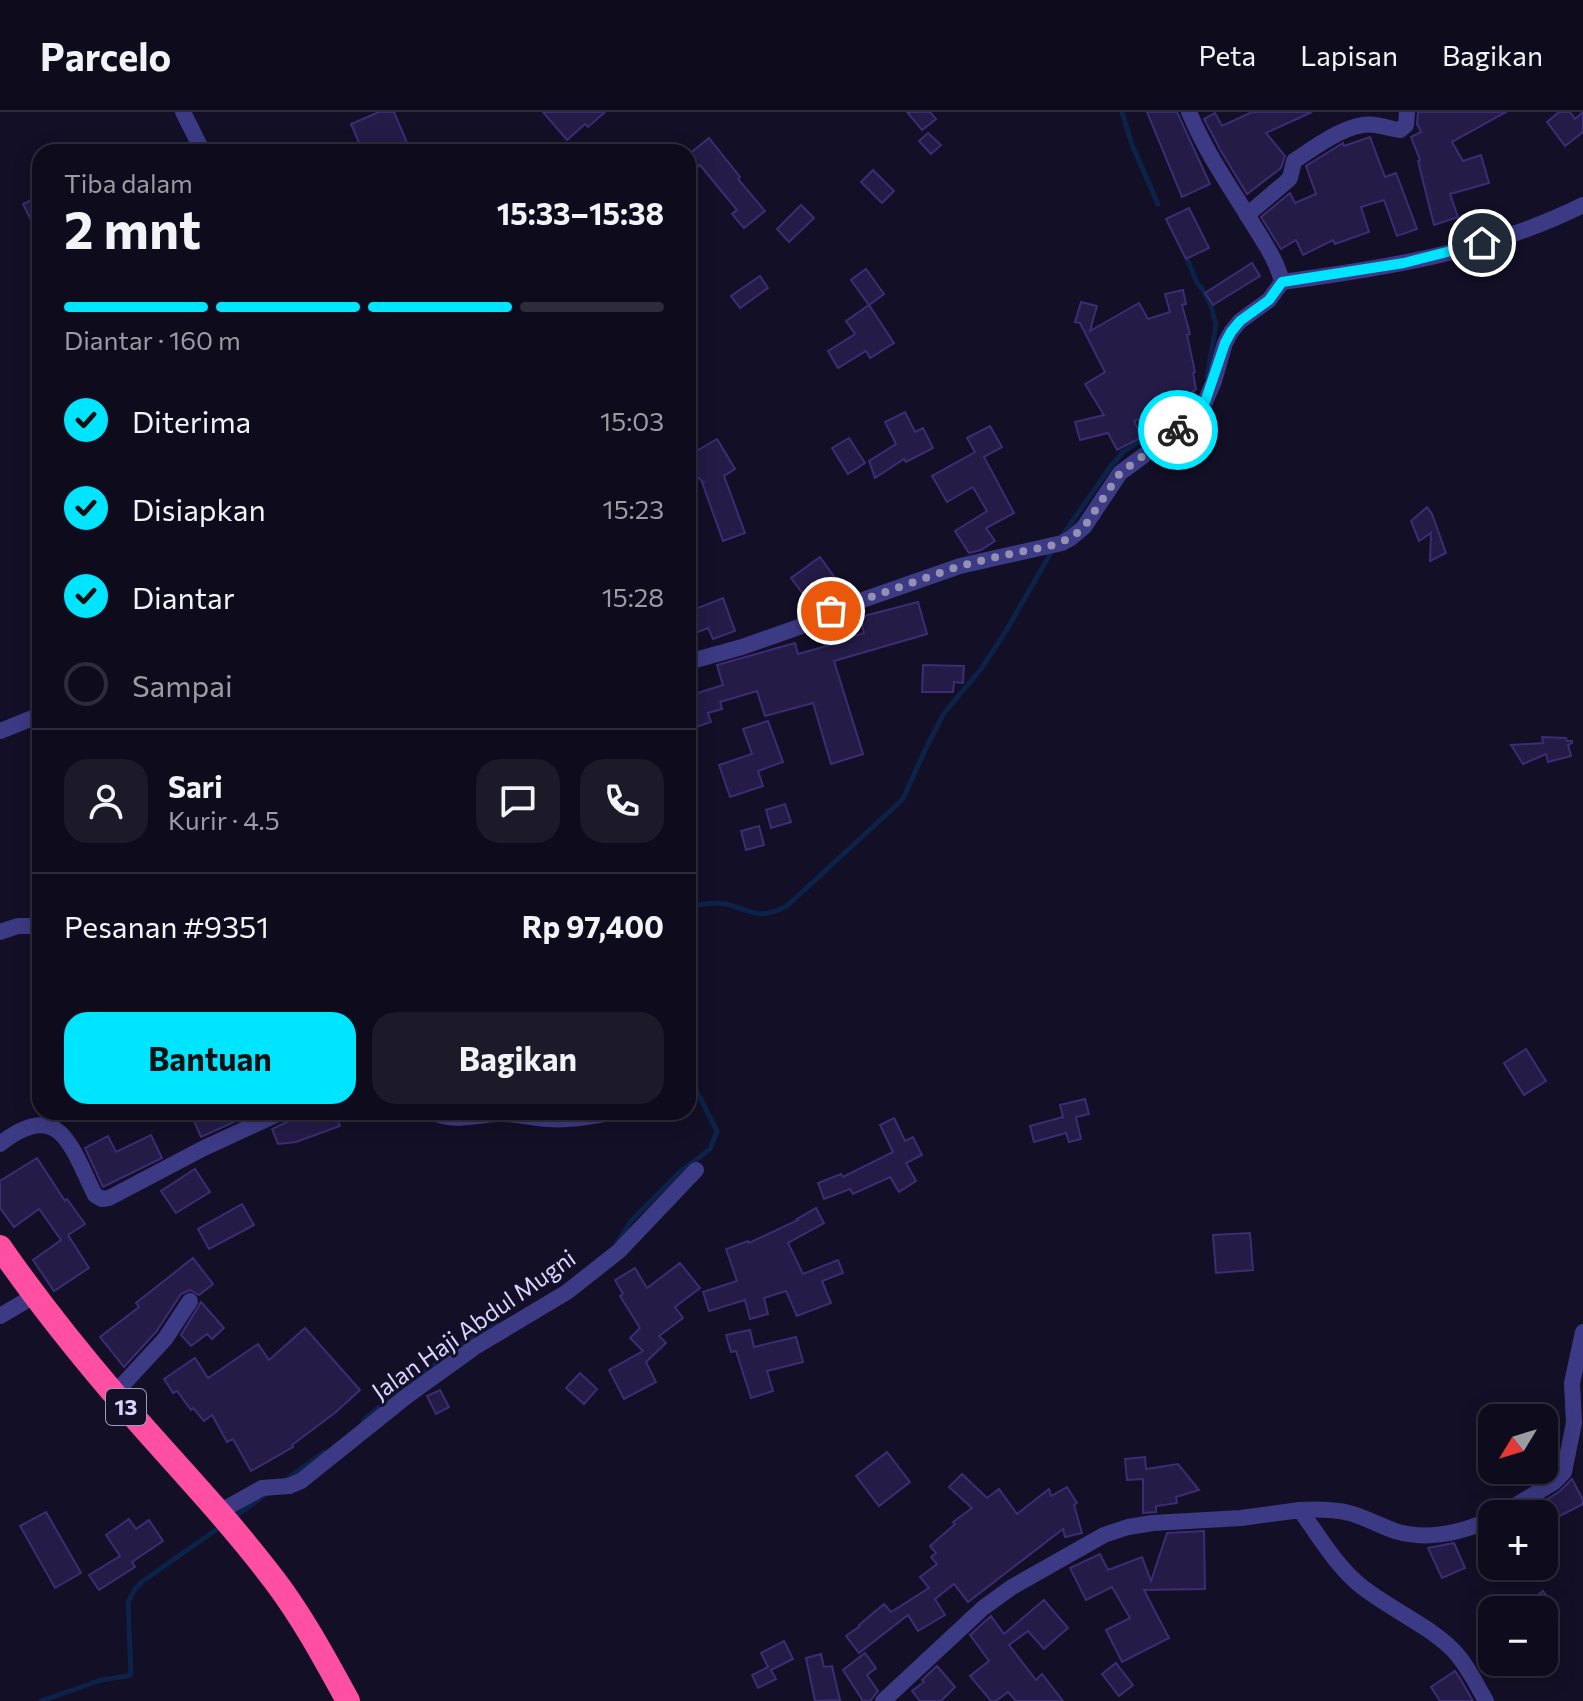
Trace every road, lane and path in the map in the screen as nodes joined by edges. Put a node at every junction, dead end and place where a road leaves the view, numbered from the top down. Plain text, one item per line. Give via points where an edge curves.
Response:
1 (183, 112) edge
2 (1189, 112) edge
3 (1407, 112) edge
4 (199, 144) edge
5 (1583, 205) edge
6 (1247, 215) junction
7 (1282, 282) junction
8 (696, 660) edge
9 (32, 718) edge
10 (0, 731) edge
11 (32, 926) edge
12 (0, 932) edge
13 (265, 1120) edge
14 (0, 1144) edge
15 (696, 1170) dead end
16 (0, 1247) edge
17 (34, 1296) junction
18 (190, 1301) dead end
19 (0, 1316) edge
20 (1583, 1332) edge
21 (114, 1394) junction
22 (1524, 1500) edge
23 (1300, 1510) junction
24 (225, 1519) junction
25 (1478, 1524) edge
26 (348, 1701) edge
27 (883, 1701) edge
28 (1486, 1701) edge

1 - 4 street
2 - 6 street
3 - 6 street via 1400,130 1364,125 1309,151 1294,161 1290,178
5 - 7 street via 1533,228 1436,256
6 - 7 street
7 - 8 street via 1231,332 1205,402 1120,473 1071,538 960,566
9 - 10 street
11 - 12 street
13 - 14 street via 102,1199 70,1145 52,1126 24,1128
15 - 24 street, Jalan Haji Abdul Mugni via 619,1251 567,1292 475,1347 301,1481 257,1490
16 - 17 highway, 13
17 - 19 street
17 - 21 highway, 13
18 - 21 street via 165,1339
20 - 22 street via 1564,1472
21 - 24 highway, 13
23 - 25 street via 1351,1513 1415,1535
23 - 27 street via 1153,1523 1104,1535 983,1608
23 - 28 street via 1347,1574 1454,1650
24 - 26 highway, 13 via 276,1583

